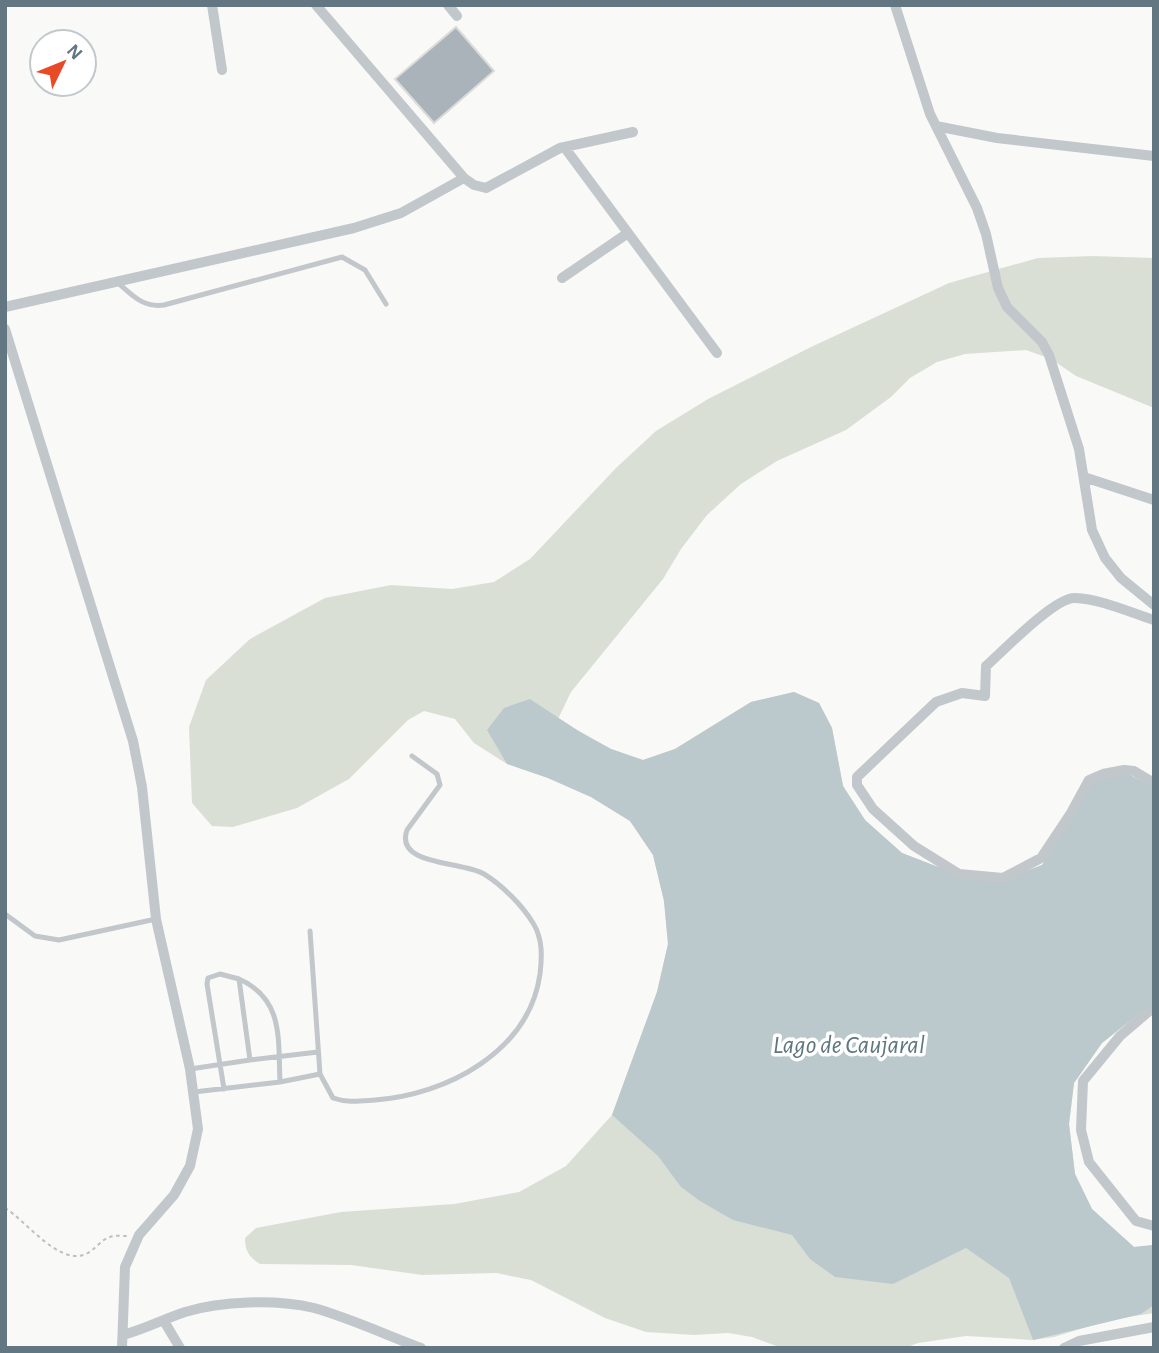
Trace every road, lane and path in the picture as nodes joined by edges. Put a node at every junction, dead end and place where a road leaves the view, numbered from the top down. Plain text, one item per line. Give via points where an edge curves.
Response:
1 (212, 5) edge
2 (316, 5) edge
3 (448, 5) edge
4 (895, 5) edge
5 (457, 16) dead end
6 (222, 70) dead end
7 (936, 126) junction
8 (634, 132) dead end
9 (565, 148) junction
10 (1154, 156) edge
11 (464, 178) junction
12 (628, 233) junction
13 (562, 278) dead end
14 (117, 282) junction
15 (386, 304) dead end
16 (5, 307) edge
17 (5, 329) edge
18 (717, 353) dead end
19 (1084, 477) junction
20 (1154, 500) edge
21 (1154, 606) edge
22 (1154, 620) edge
23 (412, 756) dead end
24 (1154, 783) edge
25 (5, 914) edge
26 (156, 919) junction
27 (310, 931) dead end
28 (239, 979) junction
29 (1154, 1007) edge
30 (318, 1052) junction
31 (279, 1056) junction
32 (250, 1060) junction
33 (221, 1063) junction
34 (190, 1069) junction
35 (320, 1074) junction
36 (280, 1082) junction
37 (224, 1089) junction
38 (194, 1092) junction
39 (5, 1208) edge
40 (1154, 1226) edge
41 (139, 1235) junction
42 (164, 1321) junction
43 (1154, 1327) edge
44 (123, 1335) junction
45 (122, 1348) edge
46 (180, 1348) edge
47 (421, 1348) edge
48 (1063, 1348) edge

1 - 6 street
2 - 11 street
3 - 5 street
4 - 7 street
7 - 10 street via 997,138
7 - 19 street via 977,208 1007,307 1049,355
8 - 9 street
9 - 11 street via 486,188
9 - 12 street
11 - 14 street via 401,213 354,228
12 - 13 street
12 - 18 street
14 - 15 lane via 140,302 164,305 342,257 365,270
14 - 16 street
17 - 26 street via 133,741
19 - 20 street
19 - 21 street via 1091,530 1105,558
22 - 24 street via 1072,597 1055,604 986,666 985,696 962,693 936,702 857,777 857,785 873,809 914,846 959,874 1003,878 1041,858 1089,780 1124,770
23 - 35 lane via 437,774 440,785 407,830 407,849 416,856 483,873 522,908 542,945 537,993 509,1040 464,1076 442,1086 398,1098 342,1101 332,1098
25 - 26 lane via 35,936 59,940
26 - 34 street
27 - 30 lane
28 - 31 lane via 260,990 271,1006
28 - 32 lane
28 - 33 lane via 220,974 208,978 206,984
29 - 40 street via 1120,1036 1083,1081 1081,1130 1089,1162 1136,1221
30 - 31 lane
30 - 35 lane
31 - 32 lane
31 - 36 lane
32 - 33 lane
33 - 34 lane
33 - 37 lane
34 - 38 street
35 - 36 lane
36 - 37 lane
37 - 38 lane
38 - 41 street via 198,1129 190,1166 174,1195
39 - 41 path via 71,1257 88,1254 109,1237
41 - 44 street via 125,1268
42 - 44 street
42 - 46 street
42 - 47 street via 185,1312 232,1304 276,1303 314,1308
43 - 48 street
44 - 45 street

